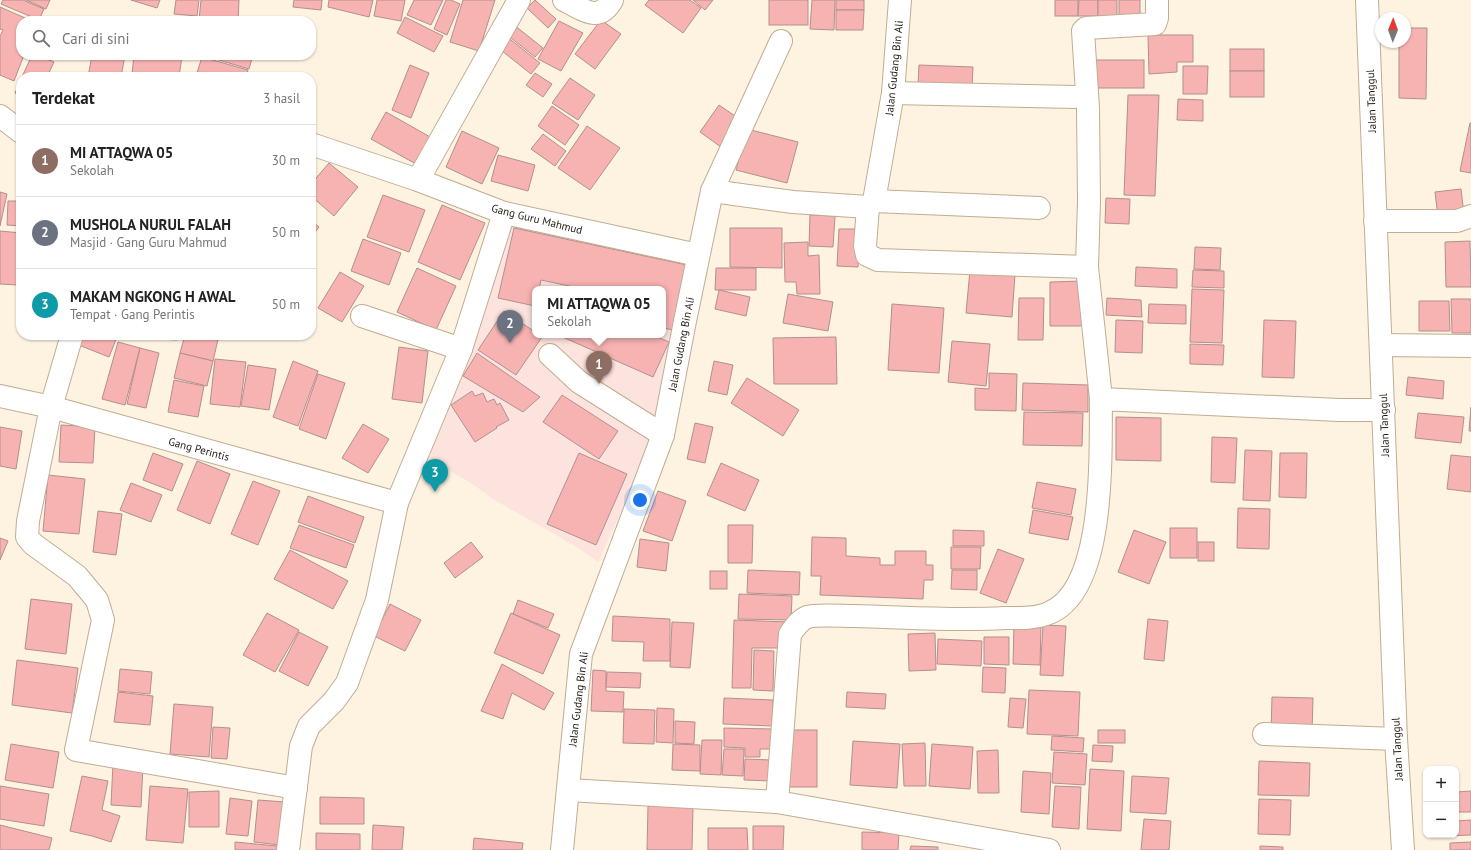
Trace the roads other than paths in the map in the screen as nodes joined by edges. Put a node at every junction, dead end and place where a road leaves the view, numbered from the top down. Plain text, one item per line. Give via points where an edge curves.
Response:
1 (520, 0) edge
2 (564, 0) edge
3 (612, 0) edge
4 (900, 0) edge
5 (1157, 0) edge
6 (1367, 0) edge
7 (781, 41) dead end
8 (893, 93) junction
9 (1075, 97) dead end
10 (0, 116) edge
11 (16, 128) edge
12 (316, 146) edge
13 (418, 180) junction
14 (712, 191) junction
15 (871, 204) junction
16 (1039, 208) dead end
17 (504, 213) junction
18 (1471, 216) edge
19 (1375, 222) junction
20 (698, 255) junction
21 (1087, 267) junction
22 (362, 316) dead end
23 (71, 340) edge
24 (1380, 345) junction
25 (1471, 346) edge
26 (461, 349) junction
27 (550, 355) dead end
28 (0, 396) edge
29 (1101, 399) junction
30 (51, 407) junction
31 (1379, 410) junction
32 (663, 435) junction
33 (397, 503) junction
34 (1264, 734) dead end
35 (1396, 739) junction
36 (296, 788) junction
37 (568, 790) junction
38 (777, 802) junction
39 (1007, 846) edge
40 (288, 850) edge
41 (562, 850) edge
42 (1049, 850) edge
43 (1402, 850) edge

1 - 13 street
2 - 3 street via 597,14
4 - 8 street, Jalan Gudang Bin Ali
5 - 21 street via 1155,24 1083,30 1088,108
6 - 19 street, Jalan Tanggul
7 - 14 street, Jalan Gudang Bin Ali
8 - 9 street
8 - 15 street, Jalan Gudang Bin Ali
10 - 11 street
12 - 13 street, Gang Guru Mahmud
13 - 17 street, Gang Guru Mahmud
14 - 15 street via 793,202
14 - 20 street, Jalan Gudang Bin Ali
15 - 16 street
15 - 21 street, Jalan Gudang Bin Ali via 865,246 867,255 878,260
17 - 20 street, Gang Guru Mahmud
17 - 26 street
18 - 19 street via 1457,221
19 - 24 street, Jalan Tanggul
20 - 32 street, Jalan Gudang Bin Ali
21 - 29 street
22 - 26 street
23 - 30 street
24 - 25 street
24 - 31 street, Jalan Tanggul
26 - 33 street
27 - 32 street via 579,382
28 - 30 street, Gang Perintis
29 - 31 street
29 - 38 street via 1098,506 1093,541 1086,568 1071,595 1050,613 1035,617 984,619 808,616 790,634
30 - 33 street, Gang Perintis
30 - 36 street via 27,536 33,544 77,576 97,600 103,620 76,750
31 - 35 street, Jalan Tanggul
32 - 37 street, Jalan Gudang Bin Ali via 582,654
33 - 36 street via 377,600 347,683 334,701 309,726 301,746
34 - 35 street
35 - 43 street, Jalan Tanggul
36 - 40 street
37 - 38 street
37 - 41 street, Jalan Gudang Bin Ali
38 - 39 street
39 - 42 street

